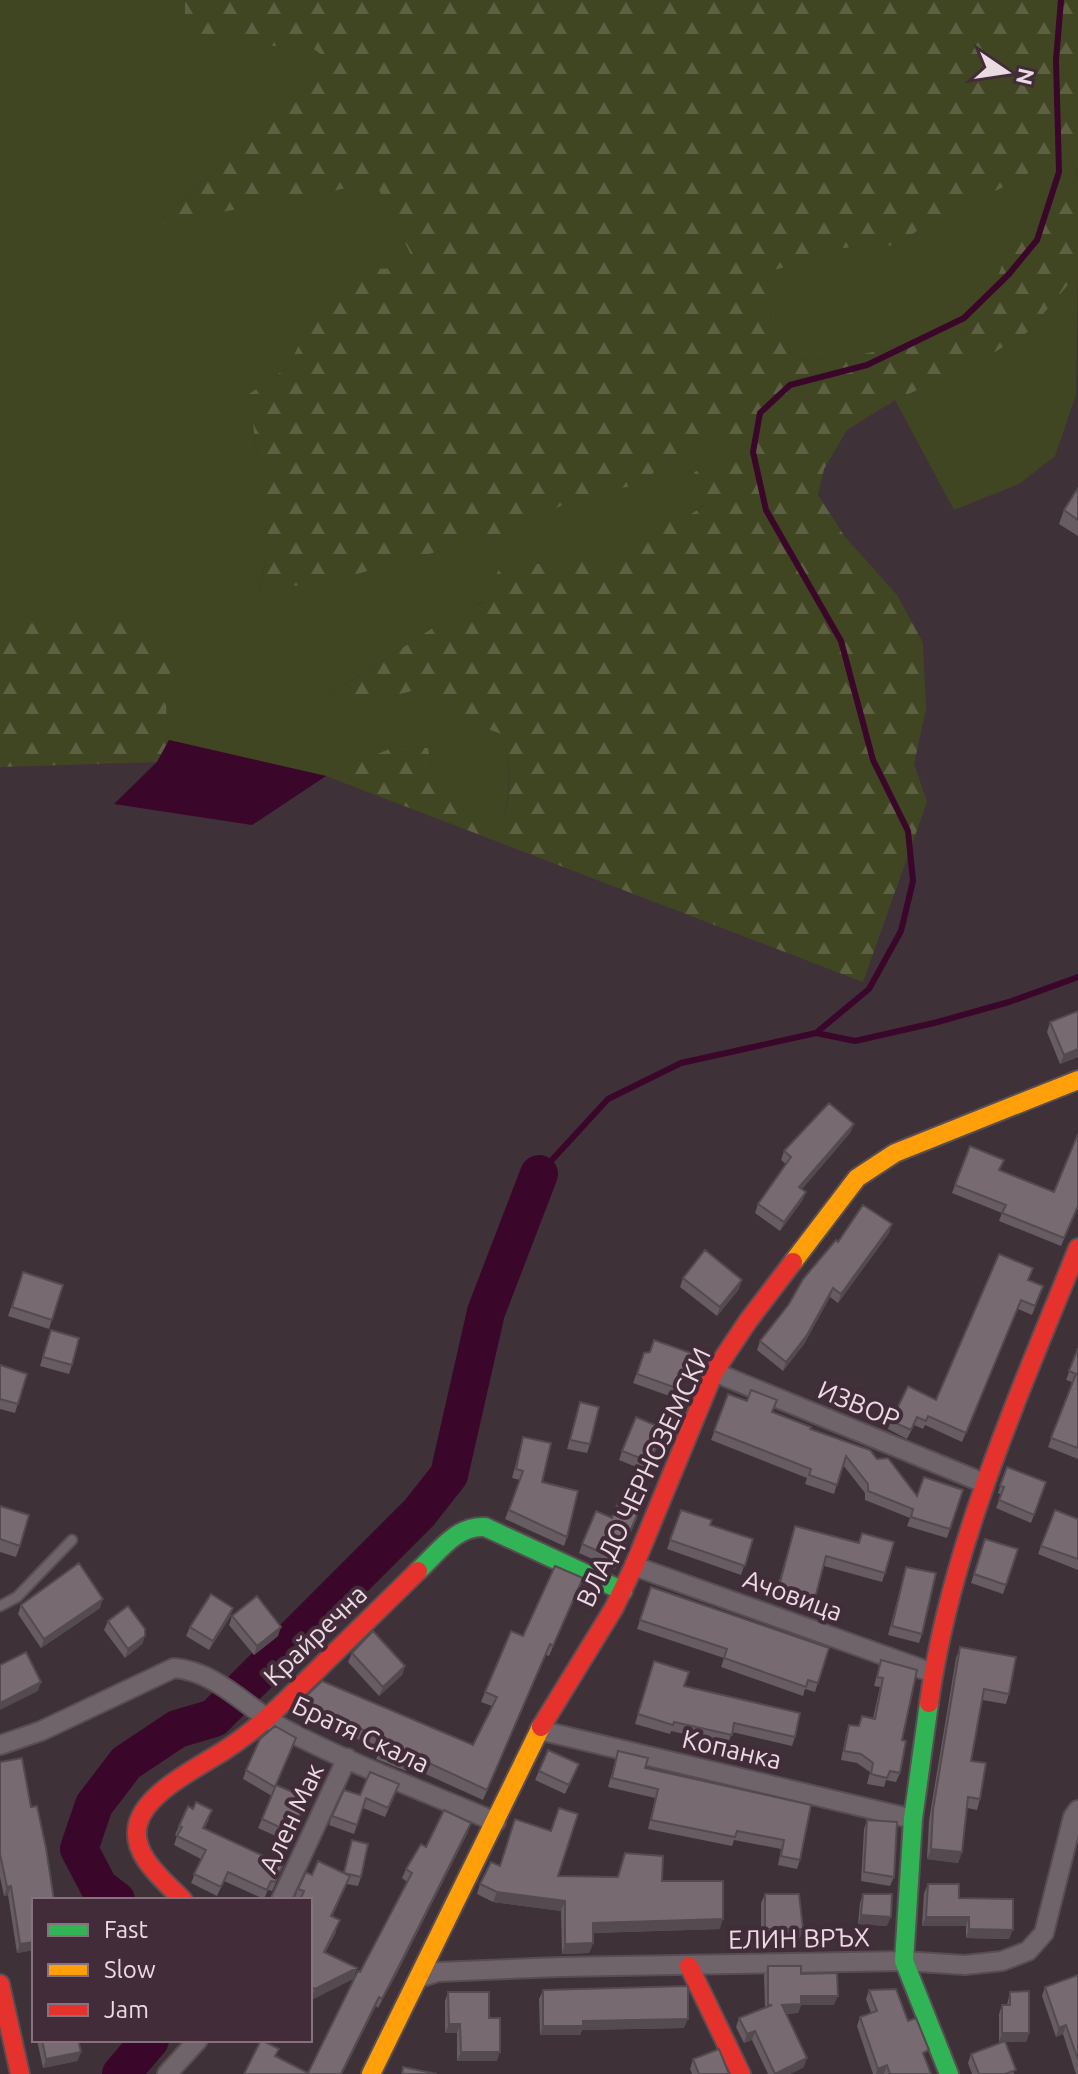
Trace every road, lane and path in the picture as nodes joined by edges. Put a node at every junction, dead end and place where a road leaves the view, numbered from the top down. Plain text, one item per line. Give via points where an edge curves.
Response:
1 (1078, 1080) edge
2 (1078, 1248) edge
3 (714, 1372) junction
4 (984, 1483) junction
5 (72, 1540) dead end
6 (634, 1566) junction
7 (623, 1591) junction
8 (0, 1606) edge
9 (933, 1673) junction
10 (263, 1716) junction
11 (539, 1730) junction
12 (0, 1745) edge
13 (347, 1758) junction
14 (1078, 1810) edge
15 (913, 1819) junction
16 (496, 1822) junction
17 (181, 1898) edge
18 (282, 1898) edge
19 (904, 1961) junction
20 (689, 1966) junction
21 (419, 1978) junction
22 (0, 1984) edge
23 (196, 2042) edge
24 (13, 2070) edge
25 (167, 2074) edge
26 (371, 2074) edge
27 (741, 2074) edge
28 (949, 2074) edge

1 - 3 street, ВЛАДО ЧЕРНОЗЕМСКИ via 895,1153 857,1178
2 - 4 street
3 - 4 street, ИЗВОР
3 - 6 street, ВЛАДО ЧЕРНОЗЕМСКИ
4 - 9 street via 947,1603
5 - 8 lane via 17,1597
6 - 7 street, ВЛАДО ЧЕРНОЗЕМСКИ
6 - 9 street, Ачовица
7 - 10 street, Крайречна via 485,1527 472,1526 458,1533
7 - 11 street, ВЛАДО ЧЕРНОЗЕМСКИ
9 - 15 street
10 - 12 street, Братя Скала via 213,1679 174,1668
10 - 13 street, Братя Скала
10 - 17 street, Крайречна via 235,1744 166,1790 138,1820 141,1848
11 - 15 street, Копанка
11 - 16 street, ВЛАДО ЧЕРНОЗЕМСКИ
13 - 16 street, Братя Скала
13 - 18 street, Ален Мак
14 - 19 street, ЕЛИН ВРЪХ via 1044,1933 1028,1951 1002,1961 965,1965
15 - 19 street
16 - 21 street, ВЛАДО ЧЕРНОЗЕМСКИ
19 - 20 street, ЕЛИН ВРЪХ
19 - 28 street
20 - 21 street, ЕЛИН ВРЪХ via 455,1971
20 - 27 street
21 - 26 street, ВЛАДО ЧЕРНОЗЕМСКИ
22 - 24 street
23 - 25 street

